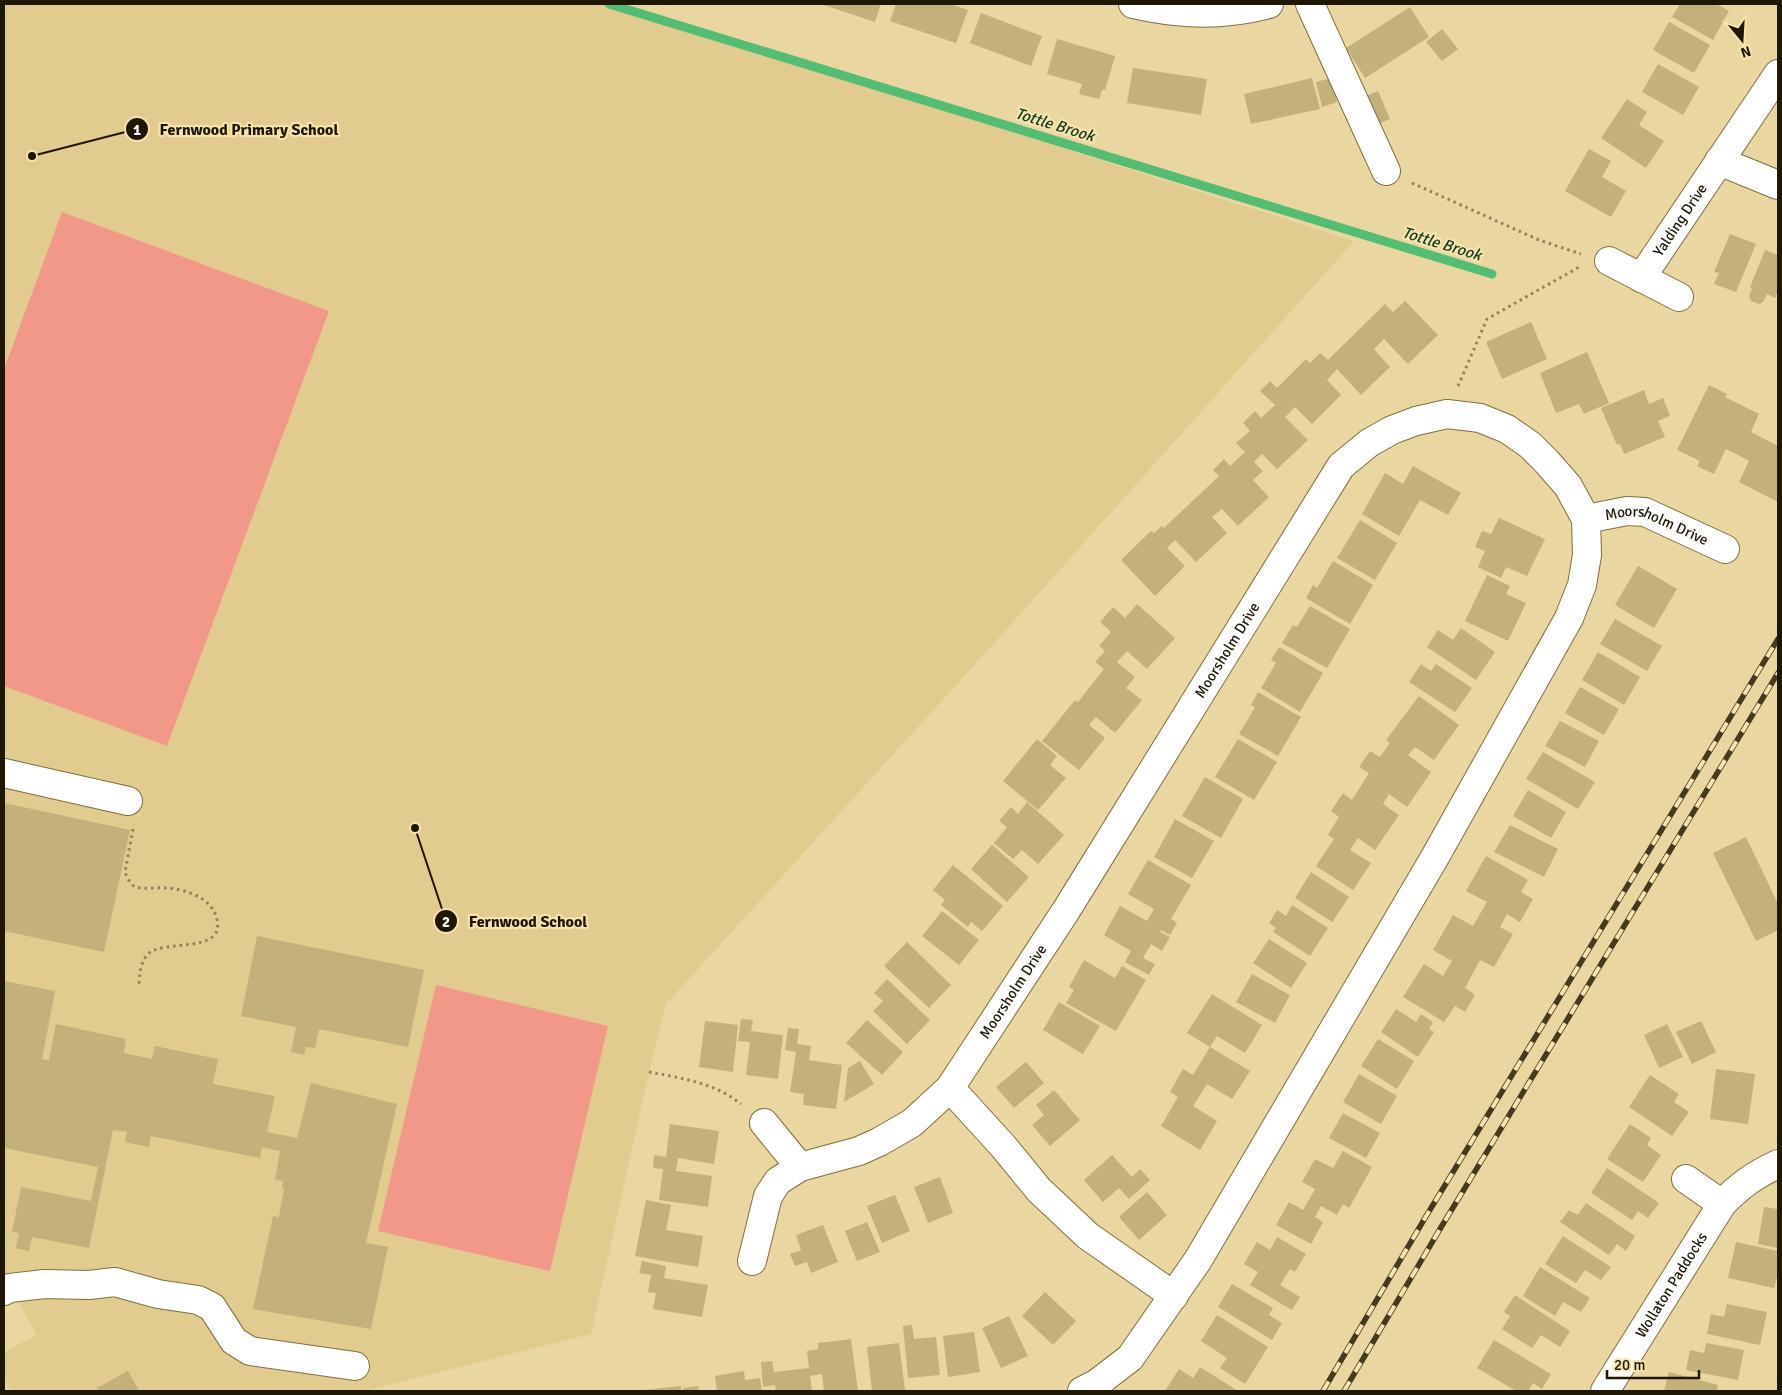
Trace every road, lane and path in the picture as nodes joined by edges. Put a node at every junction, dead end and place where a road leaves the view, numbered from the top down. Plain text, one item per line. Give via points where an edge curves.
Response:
1 (1133, 4) edge
2 (1269, 4) edge
3 (1310, 4) edge
4 (1778, 74) edge
5 (1719, 161) junction
6 (1386, 171) joint
7 (1778, 185) edge
8 (1602, 260) junction
9 (1641, 278) junction
10 (1679, 297) dead end
11 (1447, 414) junction
12 (1586, 518) junction
13 (1725, 549) dead end
14 (4, 773) edge
15 (128, 801) joint
16 (139, 984) dead end
17 (649, 1072) dead end
18 (950, 1088) junction
19 (731, 1095) dead end
20 (764, 1123) dead end
21 (1778, 1164) edge
22 (800, 1167) junction
23 (1686, 1180) dead end
24 (1722, 1204) junction
25 (752, 1261) dead end
26 (7, 1290) edge
27 (1174, 1296) junction
28 (354, 1366) dead end
29 (1082, 1391) edge
30 (1605, 1391) edge

1 - 2 street via 1155,9 1217,13
3 - 6 street
4 - 5 street, Yalding Drive
5 - 7 street
5 - 9 street, Yalding Drive
6 - 8 path via 1539,240
8 - 9 street
8 - 11 path via 1487,319
9 - 10 street
11 - 12 street, Moorsholm Drive via 1480,418 1507,429 1530,445 1568,486
11 - 18 street, Moorsholm Drive via 1392,430 1369,443 1341,466 1067,910
12 - 13 street, Moorsholm Drive via 1628,511 1645,512
12 - 27 street, Moorsholm Drive via 1587,555 1582,586 1569,618 1312,1069
14 - 15 street
15 - 16 path via 134,806 136,816 125,865 127,878 134,886 184,890 203,899 214,909 218,922 215,934 202,943 166,946 148,954 140,968
17 - 19 path via 694,1080
18 - 22 street, Moorsholm Drive via 912,1122 880,1142
18 - 27 street via 1039,1190 1088,1236
20 - 22 street
21 - 24 street, Wollaton Paddocks via 1754,1175
22 - 25 street, Moorsholm Drive via 778,1181 768,1196
23 - 24 street
24 - 30 street, Wollaton Paddocks
26 - 28 street via 44,1284 115,1282 158,1294 198,1300 212,1307 234,1341 250,1351
27 - 29 street, Moorsholm Drive via 1130,1358

